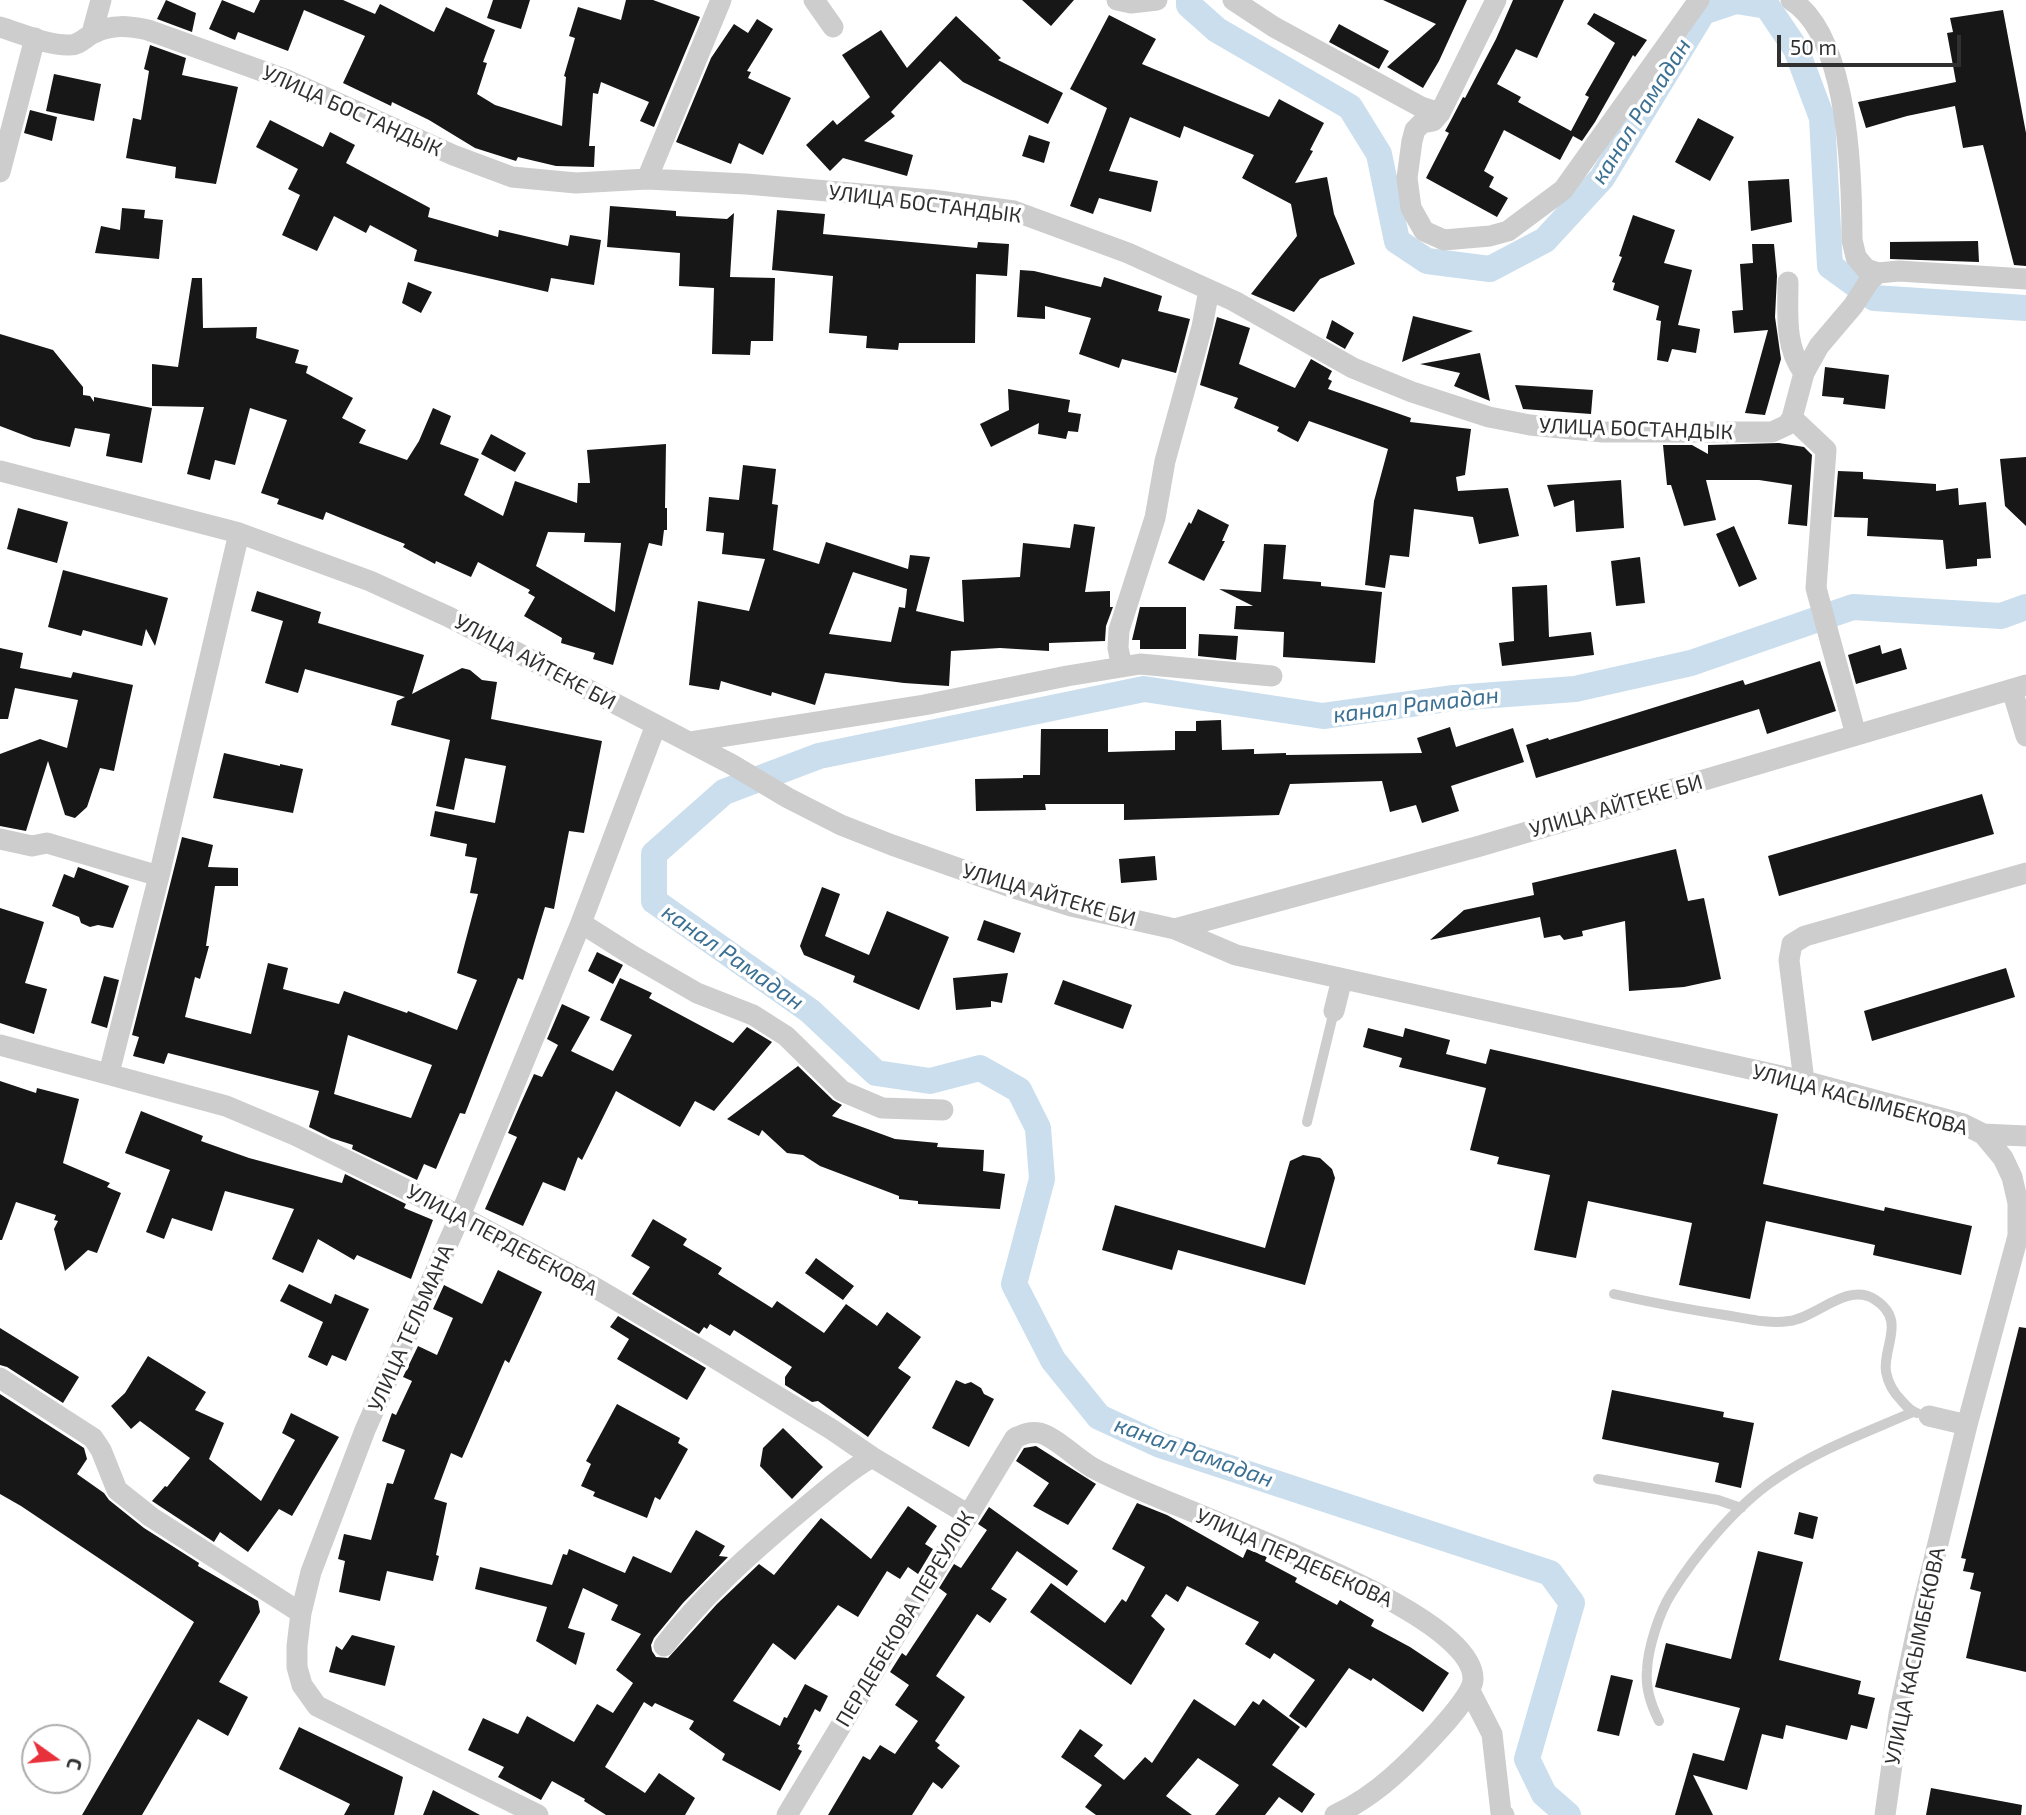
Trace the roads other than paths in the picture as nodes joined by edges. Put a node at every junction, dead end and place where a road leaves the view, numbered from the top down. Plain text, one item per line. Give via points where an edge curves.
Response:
1 (101, 0) edge
2 (722, 0) edge
3 (814, 0) edge
4 (1117, 0) edge
5 (1157, 0) edge
6 (1233, 0) edge
7 (1496, 0) edge
8 (1699, 0) edge
9 (1791, 0) edge
10 (0, 27) edge
11 (833, 27) dead end
12 (92, 33) junction
13 (35, 38) junction
14 (1440, 113) junction
15 (0, 172) edge
16 (647, 179) junction
17 (1874, 277) junction
18 (2026, 279) edge
19 (1788, 282) dead end
20 (1209, 290) junction
21 (1804, 373) junction
22 (1792, 418) junction
23 (0, 471) edge
24 (239, 533) junction
25 (1122, 667) junction
26 (1272, 676) dead end
27 (2019, 687) edge
28 (656, 725) junction
29 (1856, 735) junction
30 (2026, 736) edge
31 (689, 742) junction
32 (0, 839) edge
33 (2026, 873) edge
34 (159, 876) junction
35 (581, 923) junction
36 (1175, 929) junction
37 (1342, 979) junction
38 (1334, 1011) joint
39 (0, 1045) edge
40 (109, 1073) junction
41 (1804, 1082) junction
42 (943, 1110) dead end
43 (1307, 1122) dead end
44 (1983, 1134) junction
45 (2026, 1136) edge
46 (460, 1216) junction
47 (2022, 1240) edge
48 (1614, 1294) dead end
49 (0, 1378) edge
50 (1921, 1414) junction
51 (1967, 1425) junction
52 (1030, 1432) joint
53 (872, 1457) junction
54 (1598, 1479) dead end
55 (1741, 1508) junction
56 (967, 1514) junction
57 (301, 1613) junction
58 (664, 1646) dead end
59 (1471, 1691) junction
60 (1659, 1721) dead end
61 (538, 1815) edge
62 (787, 1815) edge
63 (1335, 1815) edge
64 (1504, 1815) edge
65 (1885, 1815) edge

1 - 12 street
2 - 16 street
3 - 11 street
4 - 5 street via 1131,4
6 - 14 street via 1274,27
7 - 14 street
8 - 14 street via 1563,190 1508,231 1444,240 1424,231 1411,208 1407,178 1412,141 1415,130
9 - 17 street via 1815,23 1843,101 1852,240 1856,257
10 - 13 street, УЛИЦА БОСТАНДЫК
12 - 13 street, УЛИЦА БОСТАНДЫК via 72,46
12 - 16 street, УЛИЦА БОСТАНДЫК via 127,25 148,30 287,80 453,156 512,177 576,183
13 - 15 street
16 - 20 street, УЛИЦА БОСТАНДЫК via 932,200 1014,211 1128,253
17 - 18 street via 1899,271
17 - 21 street via 1819,346
19 - 21 street via 1788,337
20 - 22 street, УЛИЦА БОСТАНДЫК via 1353,368 1489,417 1603,432 1742,434 1772,432
20 - 25 street via 1155,517 1119,630
21 - 22 street
22 - 29 street via 1826,450 1816,588
23 - 24 street, УЛИЦА АЙТЕКЕ БИ
24 - 28 street, УЛИЦА АЙТЕКЕ БИ via 449,617
24 - 34 street
25 - 26 street via 1140,664
25 - 31 street
27 - 29 street, УЛИЦА АЙТЕКЕ БИ
27 - 30 street
28 - 31 street, УЛИЦА АЙТЕКЕ БИ
28 - 35 street, УЛИЦА ТЕЛЬМАНА
29 - 36 street, УЛИЦА АЙТЕКЕ БИ via 1480,846
31 - 36 street, УЛИЦА АЙТЕКЕ БИ via 841,825 892,845 1082,909
32 - 34 street via 32,846 47,843
33 - 41 street via 1805,936 1792,944 1789,960
34 - 40 street
35 - 42 street via 697,993 753,1015 786,1036 842,1091 882,1108
35 - 46 street, УЛИЦА ТЕЛЬМАНА
36 - 37 street, УЛИЦА КАСЫМБЕКОВА via 1236,955
37 - 38 street
37 - 41 street, УЛИЦА КАСЫМБЕКОВА
38 - 43 lane
39 - 40 street, УЛИЦА ПЕРДЕБЕКОВА
40 - 46 street, УЛИЦА ПЕРДЕБЕКОВА via 226,1106
41 - 44 street, УЛИЦА КАСЫМБЕКОВА via 1962,1124
44 - 45 street
44 - 47 street, УЛИЦА КАСЫМБЕКОВА via 2012,1177
46 - 53 street, УЛИЦА ПЕРДЕБЕКОВА via 617,1300
46 - 57 street, УЛИЦА ТЕЛЬМАНА via 365,1430 311,1572
47 - 51 street, УЛИЦА КАСЫМБЕКОВА
48 - 50 lane via 1758,1320 1790,1321 1863,1293 1887,1311 1891,1323 1886,1371 1895,1393
49 - 57 street via 93,1438 117,1490 151,1517
50 - 51 street
50 - 55 lane via 1818,1452 1772,1481
51 - 65 street, УЛИЦА КАСЫМБЕКОВА via 1899,1714
52 - 56 street, ПЕРДЕБЕКОВА ПЕРЕУЛОК via 1015,1438
52 - 59 street, УЛИЦА ПЕРДЕБЕКОВА via 1043,1434 1128,1485 1313,1562 1412,1612 1460,1650 1471,1665
53 - 56 street, УЛИЦА ПЕРДЕБЕКОВА
53 - 58 street via 847,1472 737,1565 688,1614
54 - 55 lane
55 - 60 lane via 1669,1596 1646,1671 1650,1701
56 - 62 street, ПЕРДЕБЕКОВА ПЕРЕУЛОК
57 - 61 street, УЛИЦА ТЕЛЬМАНА via 297,1667 302,1685 317,1706
59 - 63 street via 1393,1776
59 - 64 street, УЛИЦА ПЕРДЕБЕКОВА via 1492,1734

